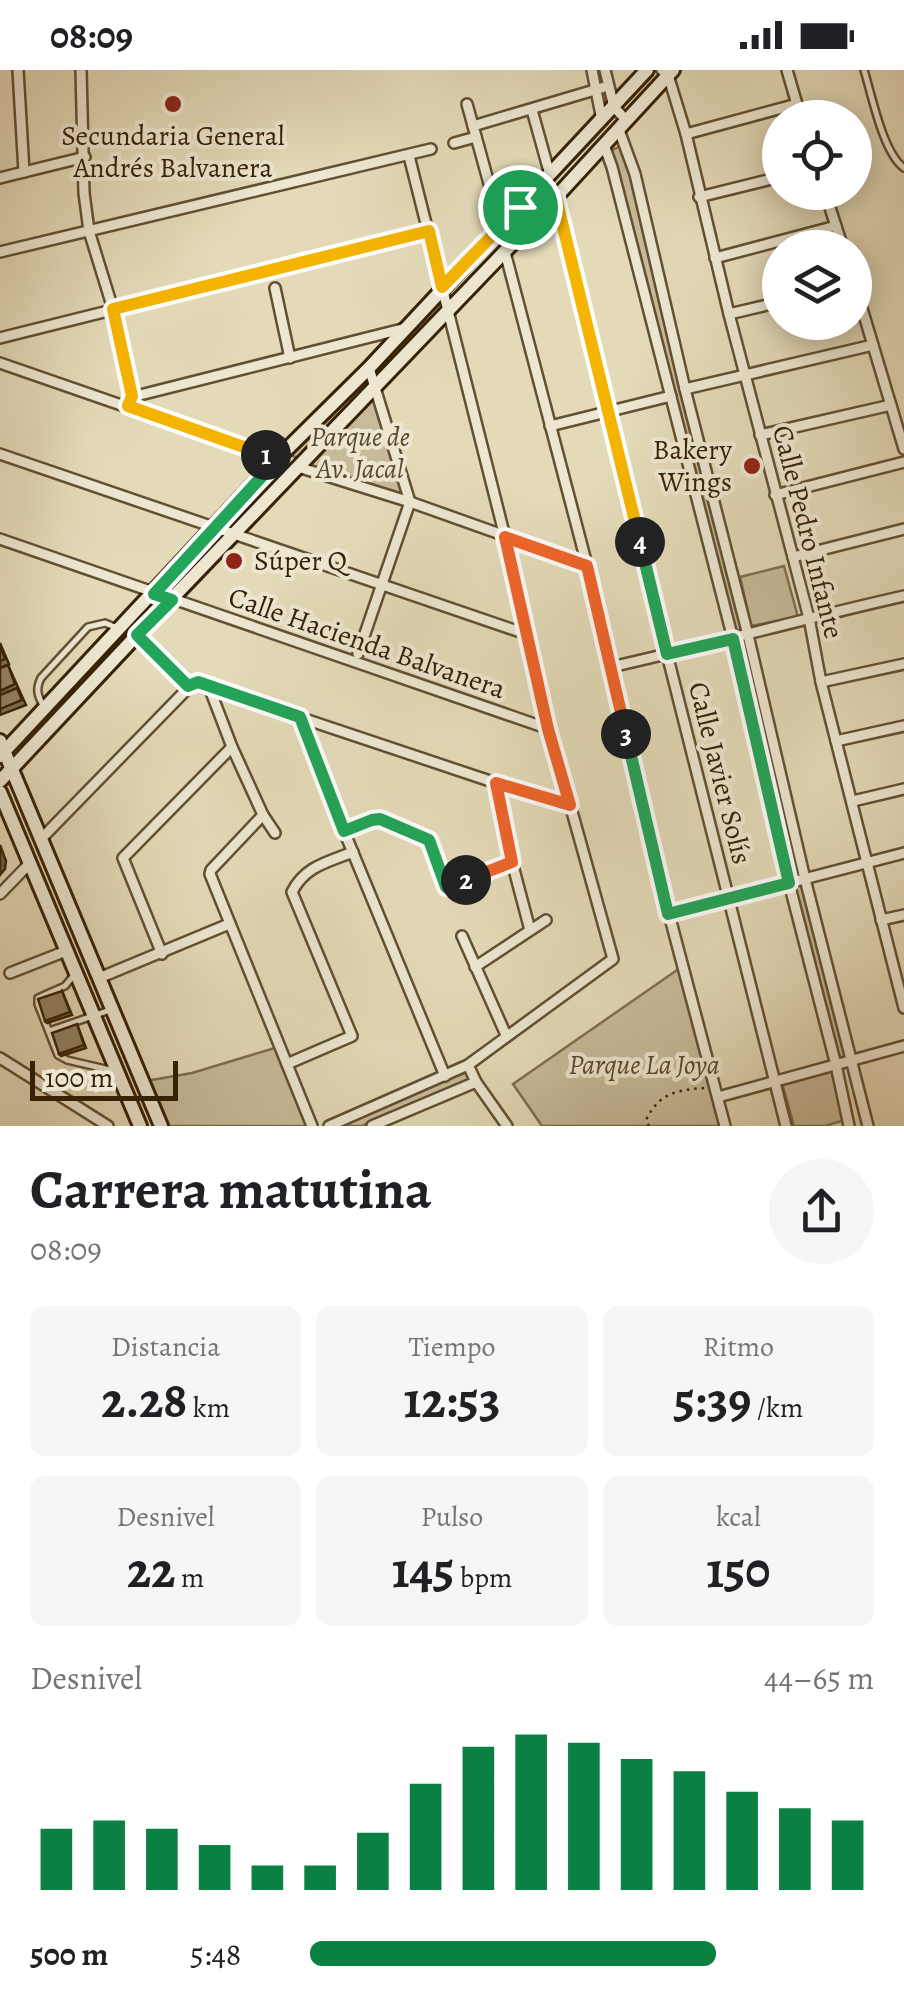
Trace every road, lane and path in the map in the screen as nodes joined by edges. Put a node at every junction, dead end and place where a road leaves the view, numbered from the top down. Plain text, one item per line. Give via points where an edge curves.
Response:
1 (18, 70) edge
2 (81, 70) edge
3 (592, 70) edge
4 (605, 70) edge
5 (647, 70) edge
6 (685, 70) edge
7 (787, 70) edge
8 (864, 70) edge
9 (668, 72) edge
10 (608, 86) junction
11 (595, 90) junction
12 (796, 100) edge
13 (467, 104) dead end
14 (614, 107) junction
15 (532, 110) junction
16 (762, 113) edge
17 (602, 120) junction
18 (623, 126) junction
19 (474, 132) junction
20 (686, 134) junction
21 (454, 143) dead end
22 (604, 145) junction
23 (432, 149) dead end
24 (409, 156) junction
25 (85, 157) junction
26 (904, 168) edge
27 (24, 172) junction
28 (550, 175) junction
29 (0, 178) edge
30 (762, 182) edge
31 (700, 197) junction
32 (556, 198) junction
33 (520, 207) junction
34 (830, 210) edge
35 (645, 220) junction
36 (533, 222) junction
37 (627, 226) junction
38 (836, 226) junction
39 (501, 227) junction
40 (837, 230) edge
41 (89, 231) junction
42 (429, 231) junction
43 (0, 252) edge
44 (505, 252) junction
45 (714, 258) junction
46 (442, 287) junction
47 (274, 288) dead end
48 (762, 306) edge
49 (113, 309) junction
50 (448, 312) junction
51 (728, 314) junction
52 (405, 329) junction
53 (0, 338) edge
54 (872, 340) edge
55 (873, 345) junction
56 (290, 358) junction
57 (0, 363) edge
58 (369, 368) junction
59 (746, 375) junction
60 (375, 388) junction
61 (685, 389) junction
62 (132, 396) junction
63 (670, 396) junction
64 (128, 406) junction
65 (890, 406) junction
66 (608, 412) junction
67 (550, 426) junction
68 (760, 436) junction
69 (699, 441) junction
70 (683, 444) junction
71 (904, 449) edge
72 (0, 454) edge
73 (278, 459) junction
74 (904, 462) edge
75 (298, 467) junction
76 (775, 495) junction
77 (410, 502) junction
78 (214, 528) junction
79 (904, 529) edge
80 (234, 535) junction
81 (505, 537) junction
82 (0, 539) edge
83 (792, 557) junction
84 (587, 566) junction
85 (732, 574) junction
86 (717, 578) junction
87 (383, 585) junction
88 (154, 594) junction
89 (904, 596) edge
90 (172, 600) junction
91 (808, 618) junction
92 (120, 630) junction
93 (526, 634) junction
94 (137, 635) junction
95 (748, 636) junction
96 (733, 639) junction
97 (358, 654) dead end
98 (667, 654) junction
99 (904, 664) edge
100 (610, 667) junction
101 (821, 682) junction
102 (191, 684) junction
103 (209, 687) junction
104 (45, 708) junction
105 (300, 717) junction
106 (904, 726) edge
107 (548, 729) junction
108 (772, 738) junction
109 (756, 741) junction
110 (836, 741) junction
111 (232, 747) junction
112 (1, 750) edge
113 (12, 768) junction
114 (0, 781) edge
115 (496, 783) junction
116 (904, 789) edge
117 (0, 792) edge
118 (853, 801) junction
119 (570, 805) junction
120 (264, 815) junction
121 (344, 831) junction
122 (275, 833) dead end
123 (41, 839) junction
124 (354, 852) junction
125 (904, 853) edge
126 (867, 861) junction
127 (512, 862) junction
128 (29, 864) junction
129 (804, 879) junction
130 (789, 883) junction
131 (0, 894) edge
132 (729, 900) junction
133 (668, 914) junction
134 (904, 915) edge
135 (546, 920) dead end
136 (881, 920) junction
137 (229, 924) junction
138 (530, 930) junction
139 (462, 936) dead end
140 (66, 950) junction
141 (162, 954) junction
142 (475, 967) junction
143 (76, 972) junction
144 (10, 973) dead end
145 (99, 978) junction
146 (901, 980) edge
147 (904, 1008) edge
148 (112, 1009) junction
149 (95, 1017) junction
150 (48, 1032) junction
151 (506, 1036) junction
152 (904, 1046) edge
153 (0, 1058) edge
154 (852, 1061) junction
155 (287, 1064) junction
156 (468, 1065) junction
157 (836, 1065) junction
158 (117, 1072) junction
159 (445, 1076) junction
160 (775, 1081) junction
161 (476, 1082) junction
162 (710, 1087) dead end
163 (718, 1096) junction
164 (108, 1126) edge
165 (140, 1126) edge
166 (161, 1126) edge
167 (312, 1126) edge
168 (330, 1126) edge
169 (372, 1126) edge
170 (506, 1126) edge
171 (649, 1126) edge
172 (725, 1126) edge
173 (786, 1126) edge
174 (849, 1126) edge
175 (868, 1126) edge

1 - 27 street
2 - 25 street
3 - 11 street
4 - 10 street
5 - 14 main road
6 - 9 street
7 - 12 street
8 - 26 lane via 890,149
9 - 18 main road
9 - 20 street, Calle Pedro Infante
10 - 11 street
10 - 14 street
11 - 15 street
11 - 17 street
13 - 19 street
14 - 17 main road
14 - 18 street
15 - 19 street
15 - 28 street
16 - 20 street
17 - 28 main road
18 - 22 main road
18 - 35 street
19 - 21 street
19 - 39 street
20 - 31 street, Calle Pedro Infante
22 - 32 main road
22 - 37 street
23 - 24 street
24 - 41 street
24 - 42 street
25 - 27 street
25 - 41 street
27 - 29 street
28 - 33 main road
30 - 31 street
31 - 45 street, Calle Pedro Infante
32 - 36 main road
32 - 66 street, Calle Javier Solís
33 - 36 main road
33 - 39 main road
34 - 38 street
35 - 37 street
35 - 61 street
36 - 44 main road
37 - 63 street
38 - 40 street
38 - 45 street
39 - 46 main road
41 - 43 street
41 - 49 street
42 - 46 street
42 - 49 street
44 - 50 main road
44 - 67 street
45 - 51 street, Calle Pedro Infante
46 - 50 street
46 - 52 main road
47 - 56 street
48 - 51 street
49 - 53 street
49 - 62 street
50 - 60 main road
50 - 81 street
51 - 59 street, Calle Pedro Infante
52 - 56 street
52 - 58 main road
54 - 55 street
55 - 59 street
55 - 65 street
56 - 62 street
57 - 64 street
58 - 60 street
58 - 73 main road
59 - 61 street
59 - 68 street, Calle Pedro Infante
60 - 75 main road
60 - 77 street
61 - 69 street
62 - 64 street
63 - 66 street
63 - 70 street
64 - 73 street
65 - 68 street
65 - 71 street
66 - 67 street
66 - 98 street, Calle Javier Solís
67 - 84 street
68 - 76 street, Calle Pedro Infante
69 - 70 street
69 - 85 street
70 - 86 street
72 - 78 street
73 - 78 main road
74 - 76 street
75 - 77 street
75 - 80 main road
76 - 83 street, Calle Pedro Infante
77 - 81 street
77 - 87 street
78 - 80 street
78 - 88 main road
79 - 83 street
80 - 87 street
80 - 90 main road
81 - 84 street
81 - 93 street
82 - 88 street, Calle Hacienda Balvanera
83 - 91 street, Calle Pedro Infante
84 - 100 street
85 - 86 street
85 - 95 street
86 - 96 street
87 - 93 street
87 - 97 street
88 - 90 street, Calle Hacienda Balvanera
88 - 92 main road
89 - 91 street
90 - 94 main road
90 - 107 street, Calle Hacienda Balvanera
91 - 95 street
91 - 101 street, Calle Pedro Infante
92 - 104 main road
92 - 104 lane via 105,623 88,627 37,685
93 - 107 street
94 - 102 path
94 - 113 main road
95 - 96 street
95 - 108 street
96 - 98 street
96 - 109 street
98 - 100 street
98 - 132 street, Calle Javier Solís
99 - 101 street
100 - 133 street
101 - 110 street, Calle Pedro Infante
102 - 103 street
102 - 123 street
103 - 105 street
103 - 111 street
104 - 112 main road
105 - 115 street
105 - 121 street
106 - 110 street
107 - 119 street
108 - 109 street
108 - 129 street
109 - 130 street
110 - 118 street, Calle Pedro Infante
111 - 120 street
111 - 141 street via 123,858
112 - 113 main road
113 - 114 main road
113 - 123 main road
115 - 119 street
115 - 127 street
116 - 118 street
117 - 128 main road
118 - 126 street, Calle Pedro Infante
119 - 151 street via 613,958
120 - 122 street
120 - 137 street via 211,870
121 - 124 street
121 - 127 street via 376,818 426,838 446,887
123 - 145 main road
124 - 155 street via 310,868 292,892 352,1036
124 - 159 street
125 - 126 street
126 - 129 street
126 - 136 street, Calle Pedro Infante
127 - 138 street
128 - 131 street
128 - 140 main road
129 - 130 street
129 - 154 street
130 - 132 street
130 - 157 street
132 - 133 street
132 - 160 street, Calle Javier Solís
133 - 163 street
134 - 136 street
135 - 138 street
136 - 146 street, Calle Pedro Infante
137 - 141 street
137 - 155 street
138 - 142 street
139 - 142 street
140 - 143 main road
140 - 144 street
141 - 145 street
142 - 151 street
143 - 149 main road
143 - 150 lane via 38,998
145 - 148 main road
146 - 147 street, Calle Pedro Infante
148 - 149 lane
148 - 166 main road
149 - 150 lane
149 - 158 main road
150 - 158 lane via 62,1058
151 - 156 street
152 - 154 street
153 - 164 street
154 - 157 street
154 - 175 street
155 - 167 street
156 - 159 street
156 - 161 street
157 - 160 street
157 - 174 street
158 - 165 main road
159 - 168 street
160 - 163 street
160 - 173 street, Calle Javier Solís
161 - 169 street
161 - 170 street
162 - 171 path via 666,1096 653,1106
163 - 172 street

